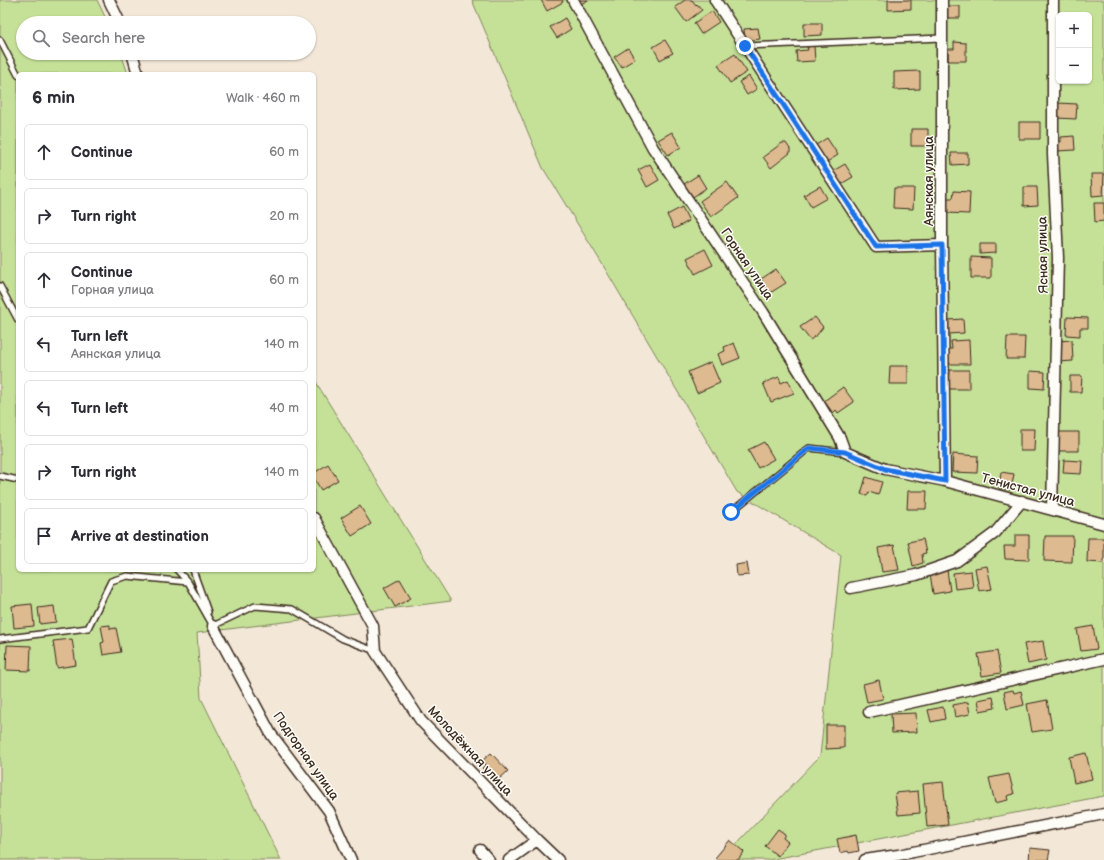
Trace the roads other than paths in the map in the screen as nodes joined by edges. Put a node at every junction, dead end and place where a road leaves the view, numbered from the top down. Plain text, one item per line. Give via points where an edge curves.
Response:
1 (108, 0) edge
2 (573, 0) edge
3 (715, 0) edge
4 (942, 0) edge
5 (1053, 0) edge
6 (116, 16) edge
7 (942, 38) junction
8 (0, 40) edge
9 (745, 46) junction
10 (134, 60) edge
11 (16, 72) edge
12 (137, 72) edge
13 (942, 245) junction
14 (0, 286) edge
15 (16, 316) edge
16 (845, 452) junction
17 (0, 476) edge
18 (16, 480) edge
19 (945, 481) junction
20 (1022, 501) junction
21 (1052, 509) junction
22 (731, 512) dead end
23 (316, 522) edge
24 (1104, 524) edge
25 (179, 572) edge
26 (194, 572) edge
27 (188, 582) junction
28 (851, 588) dead end
29 (213, 626) junction
30 (0, 639) edge
31 (375, 651) junction
32 (1104, 659) edge
33 (869, 712) dead end
34 (1104, 814) edge
35 (537, 840) junction
36 (480, 850) dead end
37 (351, 860) edge
38 (489, 860) edge
39 (509, 860) edge
40 (558, 860) edge
41 (865, 860) edge

1 - 6 street
2 - 16 street, Горная улица via 653,148 763,312 840,438
3 - 9 street
4 - 7 street, Аянская улица
5 - 21 street, Ясная улица via 1053,154 1058,258
7 - 9 lane
7 - 13 street, Аянская улица
8 - 11 lane
9 - 13 street via 876,247
10 - 12 street
13 - 19 street, Аянская улица
14 - 15 lane
16 - 19 street via 885,469
16 - 22 lane via 809,448
17 - 18 lane
19 - 20 street, Тенистая улица
20 - 21 street, Тенистая улица
20 - 28 street via 995,533 957,561 916,575
21 - 24 street, Тенистая улица
23 - 31 street via 373,626
25 - 27 lane
26 - 29 lane
27 - 29 lane
27 - 30 lane via 127,576 111,581 88,628
29 - 31 lane via 255,606 292,609 342,639
29 - 37 street, Подгорная улица via 271,734 329,811
31 - 35 street, Молодёжная улица via 421,721
32 - 33 street
34 - 41 street
35 - 39 street
35 - 40 street, Молодёжная улица
36 - 38 street

